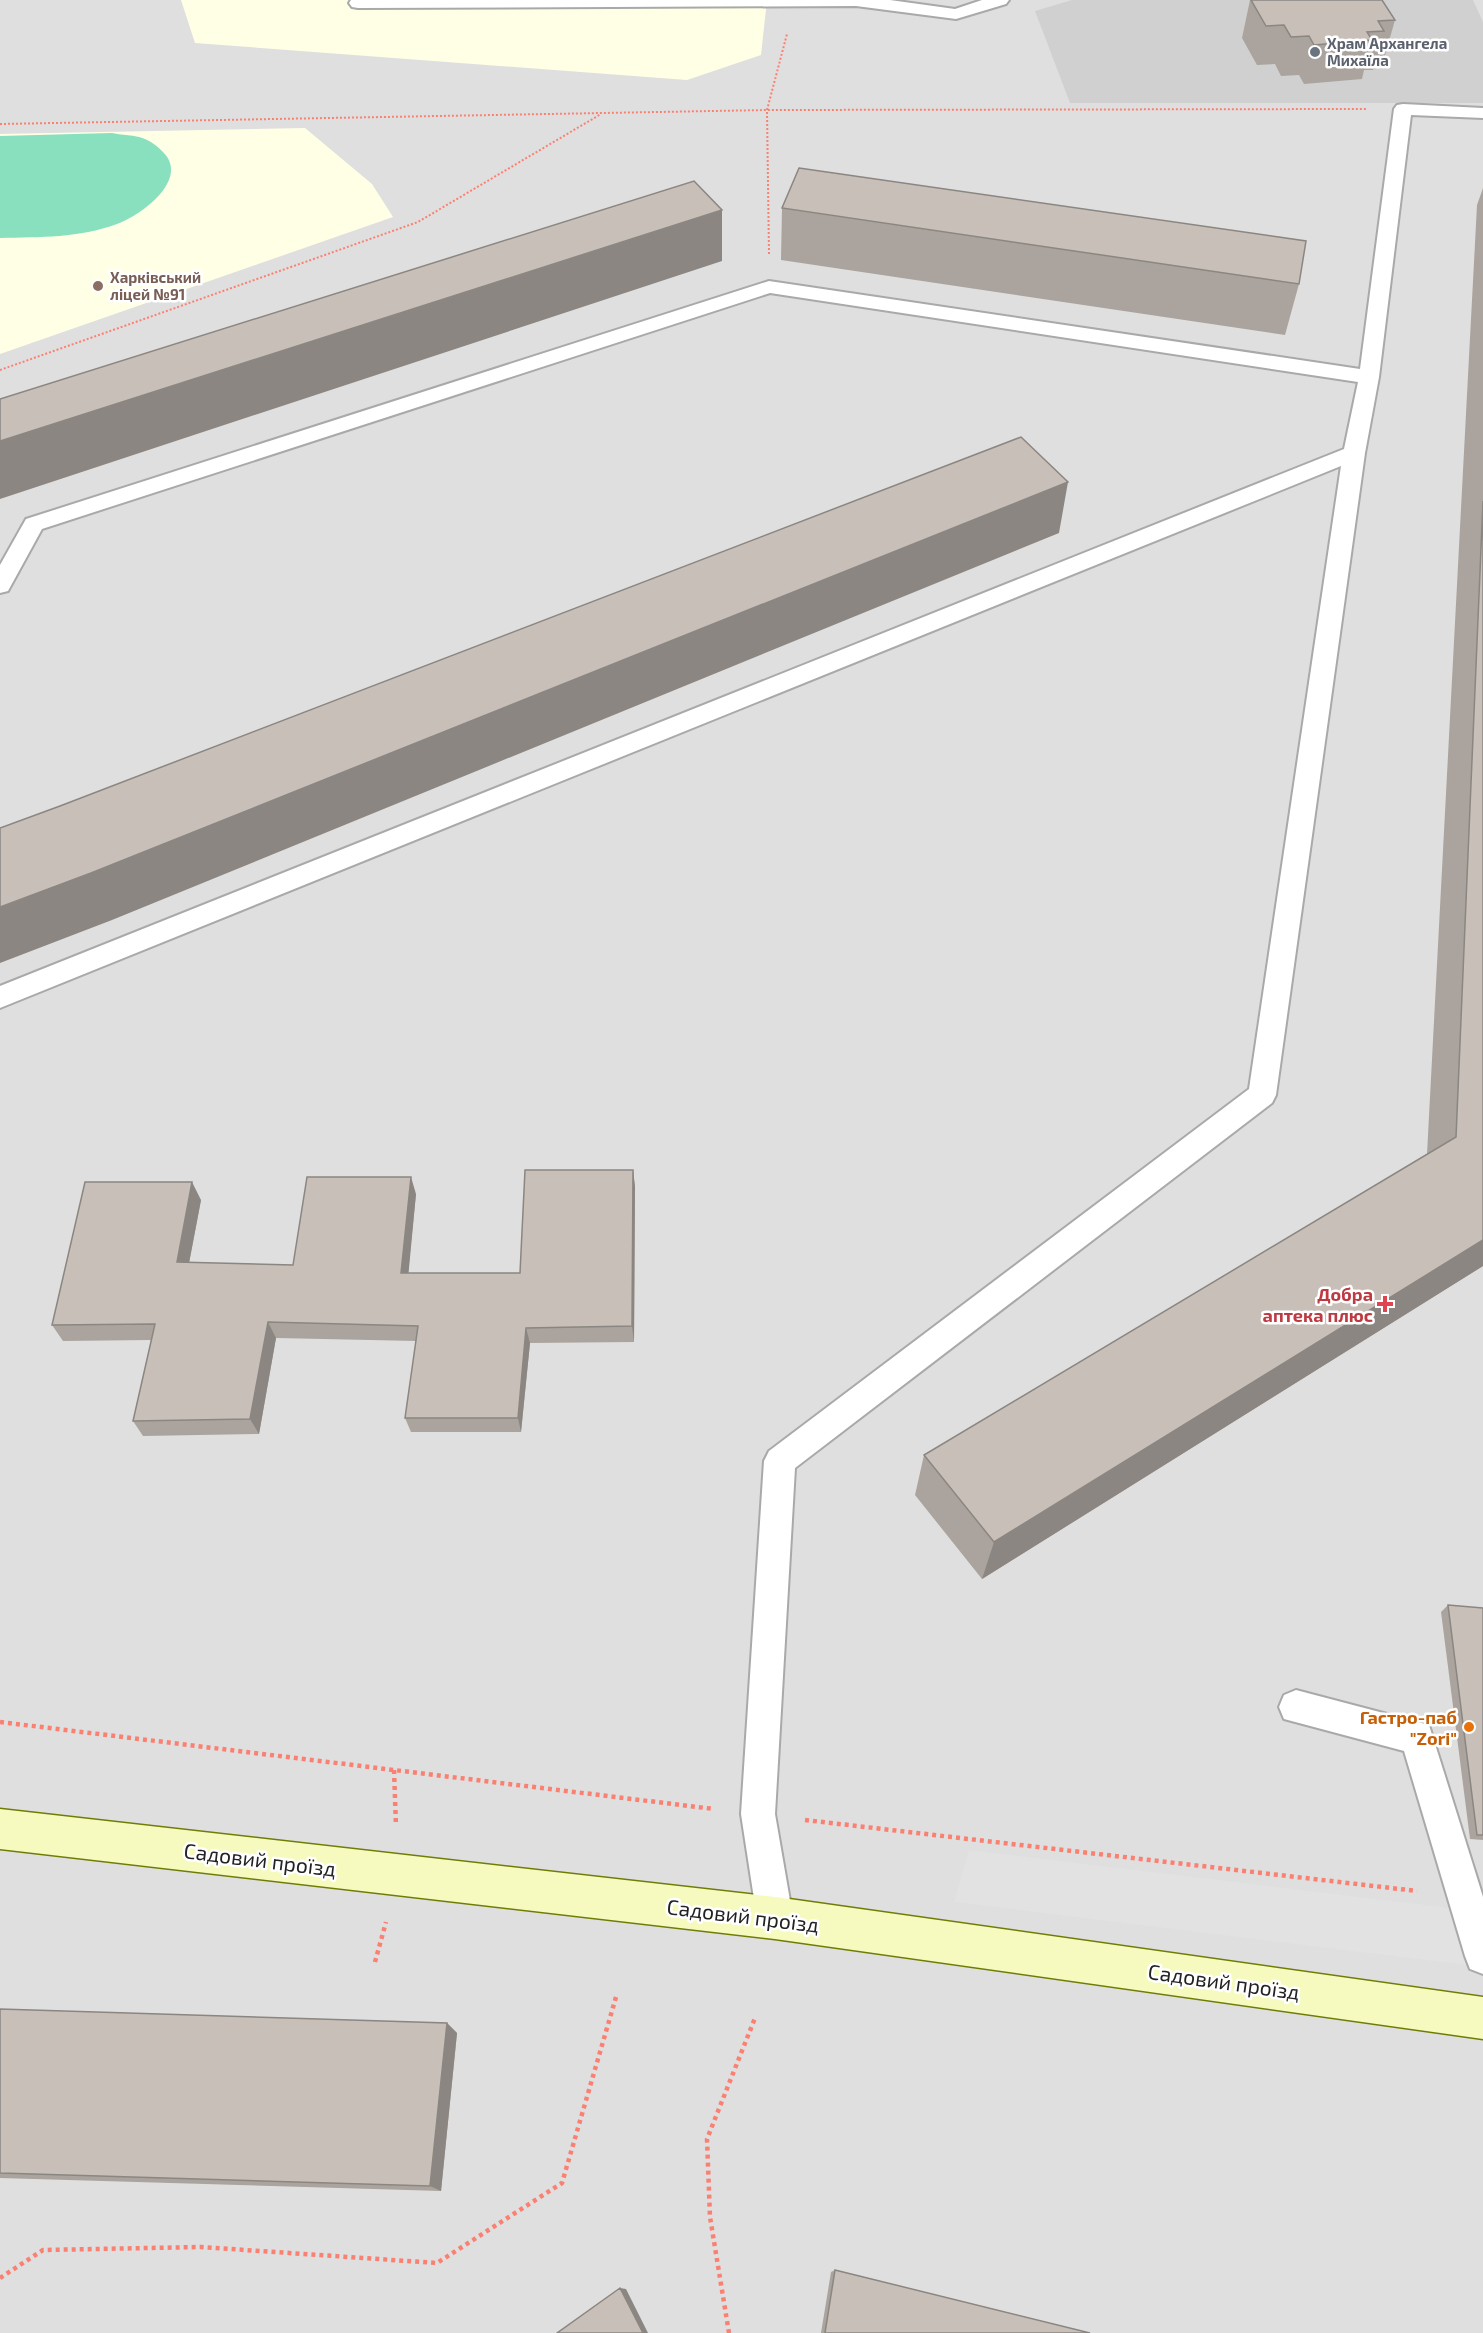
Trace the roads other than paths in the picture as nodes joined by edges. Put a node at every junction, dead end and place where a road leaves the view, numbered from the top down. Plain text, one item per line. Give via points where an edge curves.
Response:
1 (1000, 0) edge
2 (851, 1) edge
3 (358, 3) dead end
4 (1483, 113) edge
5 (1369, 377) junction
6 (1354, 453) junction
7 (0, 585) edge
8 (0, 997) edge
9 (1296, 1707) dead end
10 (0, 1829) edge
11 (775, 1918) junction
12 (1483, 1956) edge
13 (1483, 2018) edge

1 - 2 lane via 956,14
2 - 3 lane
4 - 5 lane via 1402,109
5 - 6 lane
5 - 7 lane via 769,287 34,524
6 - 8 lane
6 - 11 lane via 1262,1095 780,1461 758,1814
9 - 12 lane via 1417,1737
10 - 11 street, Садовий проїзд
11 - 13 street, Садовий проїзд

